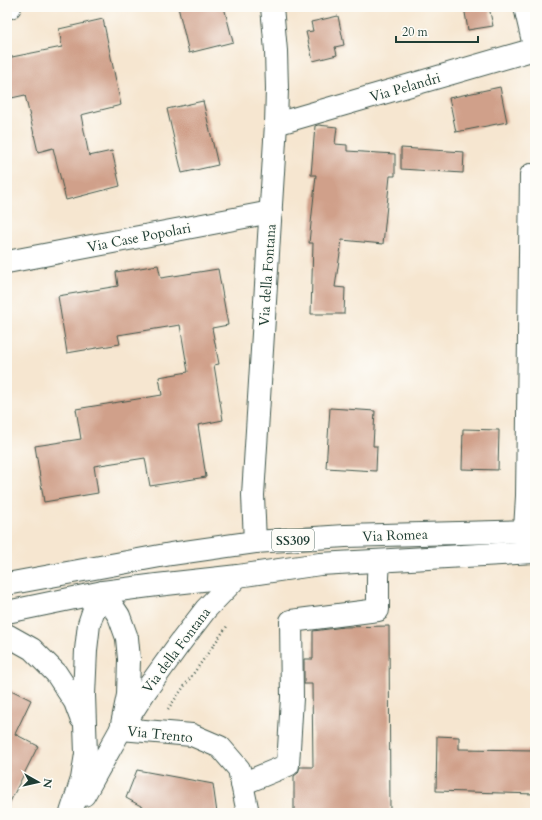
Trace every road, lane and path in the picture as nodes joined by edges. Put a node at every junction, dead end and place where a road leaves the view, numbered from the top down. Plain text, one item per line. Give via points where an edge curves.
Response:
1 (10, 7) edge
2 (272, 7) edge
3 (525, 7) edge
4 (7, 8) edge
5 (535, 50) edge
6 (276, 124) junction
7 (531, 175) dead end
8 (271, 212) junction
9 (7, 262) edge
10 (530, 530) edge
11 (255, 542) junction
12 (211, 548) junction
13 (535, 552) edge
14 (379, 561) junction
15 (320, 564) junction
16 (54, 575) junction
17 (238, 576) junction
18 (7, 584) edge
19 (157, 585) junction
20 (103, 592) junction
21 (7, 612) edge
22 (232, 619) dead end
23 (7, 635) edge
24 (85, 730) junction
25 (121, 730) junction
26 (152, 732) junction
27 (242, 784) junction
28 (72, 813) edge
29 (248, 813) edge

1 - 4 street
2 - 6 street, Via della Fontana via 276,51
3 - 5 street
5 - 6 street, Via Pelandri
6 - 8 street, Via della Fontana
7 - 10 street via 527,496
8 - 9 street, Via Case Popolari
8 - 11 street, Via della Fontana via 253,495
10 - 11 street, Via Romea / SS309 via 345,536
11 - 12 street, Via Romea / SS309
11 - 15 street, Via Romea / SS309 via 275,554 302,555
11 - 17 street, SS309
11 - 19 street, Via Romea / SS309 via 237,558
12 - 16 street, Via Romea / SS309
12 - 20 street, Via Romea / SS309 via 167,568 115,580
13 - 14 street, Via Romea / SS309
14 - 15 street, Via Romea / SS309
14 - 27 street via 378,610 291,620 292,698 288,765
15 - 17 street, Via Romea / SS309
16 - 18 street, Via Romea / SS309
16 - 20 street, Via Romea / SS309
17 - 19 street, Via Romea / SS309
17 - 25 street, Via della Fontana via 206,609 180,643
19 - 20 street, Via Romea / SS309
20 - 21 street, Via Romea / SS309
20 - 24 street, Via della Fontana via 89,624 84,695
20 - 25 street, Via della Fontana via 119,616 127,638 128,695
22 - 26 path
23 - 24 street, Via della Fontana via 32,649 56,673 75,702
24 - 28 street, Via della Fontana via 86,754
25 - 26 street, Via Trento
25 - 28 street, Via della Fontana
26 - 27 street, Via Trento via 192,735 220,747 239,769
27 - 29 street, Via Trento

